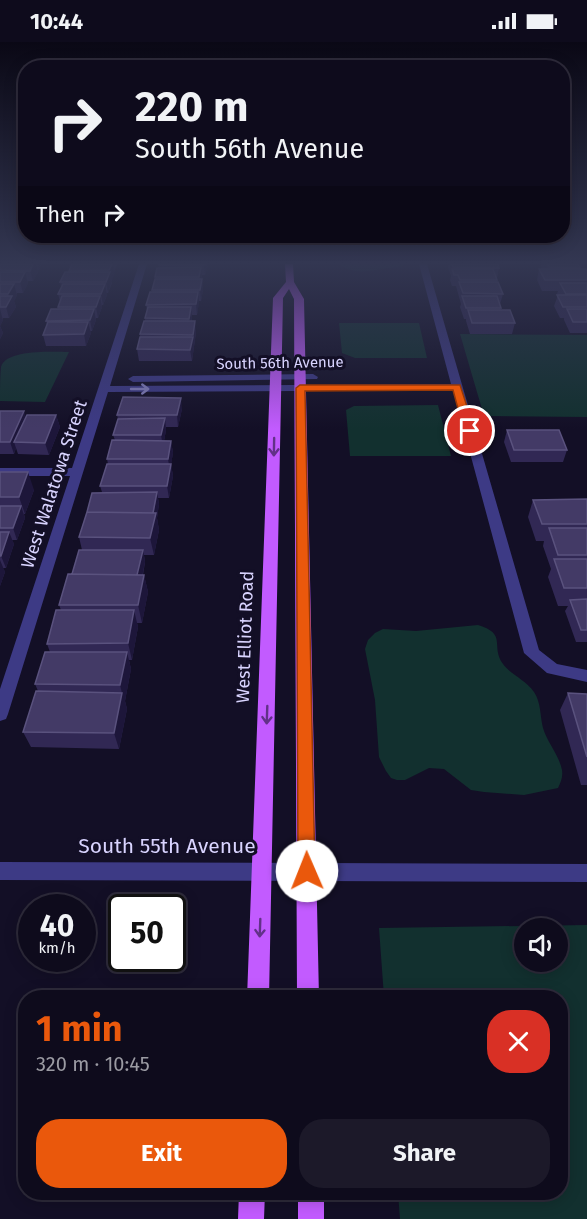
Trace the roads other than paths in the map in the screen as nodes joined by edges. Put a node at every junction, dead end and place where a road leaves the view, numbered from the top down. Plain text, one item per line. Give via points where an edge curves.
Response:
1 (125, 319) edge
2 (277, 319) edge
3 (299, 319) edge
4 (438, 319) edge
5 (456, 382) junction
6 (275, 383) junction
7 (300, 383) junction
8 (104, 384) junction
9 (203, 384) junction
10 (76, 471) junction
11 (0, 472) edge
12 (587, 676) edge
13 (0, 714) edge
14 (0, 870) edge
15 (261, 870) junction
16 (307, 871) junction
17 (587, 873) edge
18 (258, 990) edge
19 (308, 990) edge
20 (252, 1200) edge
21 (311, 1200) edge
22 (251, 1219) edge
23 (311, 1219) edge

1 - 8 street, West Walatowa Street
2 - 6 main road, West Elliot Road
3 - 7 main road, West Elliot Road
4 - 5 street
5 - 7 street, South 56th Avenue
5 - 12 street via 532,653 553,669
6 - 7 street, South 56th Avenue
6 - 9 street, South 56th Avenue
6 - 9 street, South 56th Avenue via 236,392 211,392
6 -> 15 main road, West Elliot Road
7 - 16 main road, West Elliot Road
8 - 9 street, South 56th Avenue
8 - 10 street, West Walatowa Street
10 - 11 street
10 - 13 street, West Walatowa Street
14 - 15 street, South 55th Avenue
15 - 16 street, South 55th Avenue
15 -> 18 main road, West Elliot Road
16 - 17 street, South 55th Avenue
16 - 19 main road, West Elliot Road
20 - 22 main road
21 - 23 main road

